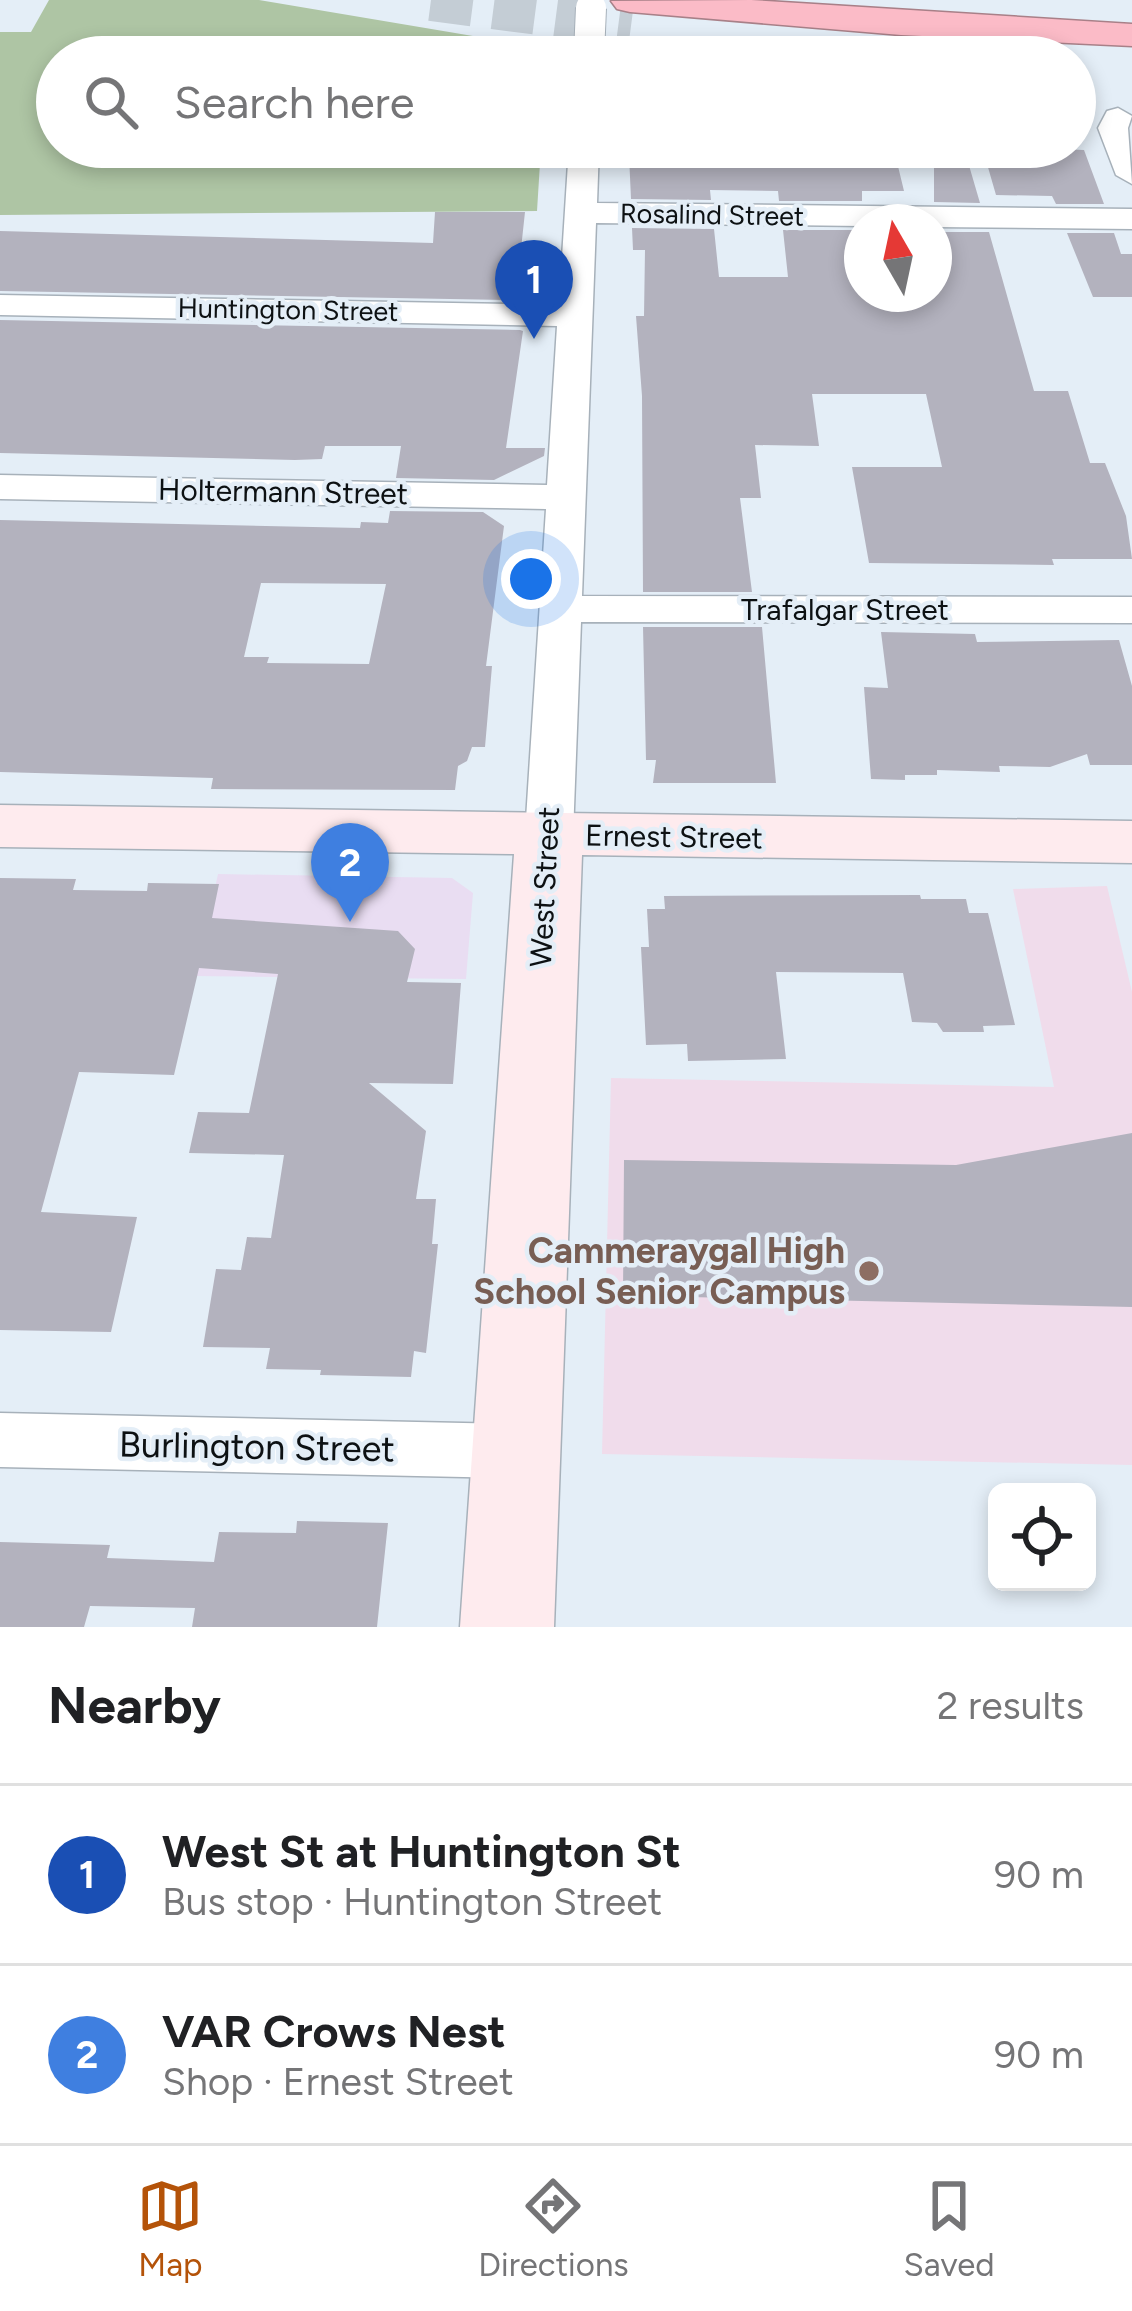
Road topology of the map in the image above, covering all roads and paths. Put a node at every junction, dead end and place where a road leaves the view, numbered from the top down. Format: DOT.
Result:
graph roads {
  1 [pos="592,0"];
  2 [pos="758,0"];
  3 [pos="631,14"];
  4 [pos="1132,21"];
  5 [pos="1132,34"];
  6 [pos="590,36"];
  7 [pos="843,36"];
  8 [pos="1096,59"];
  9 [pos="1132,61"];
  10 [pos="1118,117"];
  11 [pos="583,168"];
  12 [pos="1132,176"];
  13 [pos="580,212"];
  14 [pos="1132,219"];
  15 [pos="0,305"];
  16 [pos="575,316"];
  17 [pos="0,487"];
  18 [pos="566,497"];
  19 [pos="559,609"];
  20 [pos="1132,610"];
  21 [pos="0,826"];
  22 [pos="549,835"];
  23 [pos="1132,842"];
  24 [pos="0,1440"];
  25 [pos="514,1451"];
  26 [pos="507,1627"];
  1 -- 6 [label="street, bridge"];
  2 -- 4 [label="highway"];
  3 -- 5 [label="highway"];
  3 -- 7 [label="highway"];
  8 -- 9 [label="highway"];
  10 -- 12 [label="street"];
  11 -- 13 [label="street, West Street"];
  13 -- 14 [label="street, Rosalind Street"];
  13 -- 16 [label="street, West Street"];
  15 -- 16 [label="street, Huntington Street"];
  16 -- 18 [label="street, West Street"];
  17 -- 18 [label="street, Holtermann Street"];
  18 -- 19 [label="street, West Street"];
  19 -- 20 [label="street, Trafalgar Street"];
  19 -- 22 [label="street, West Street"];
  21 -- 22 [label="street, Ernest Street"];
  22 -- 23 [label="street, Ernest Street"];
  22 -- 25 [label="street, West Street"];
  24 -- 25 [label="street, Burlington Street"];
  25 -- 26 [label="street, West Street"];
}
